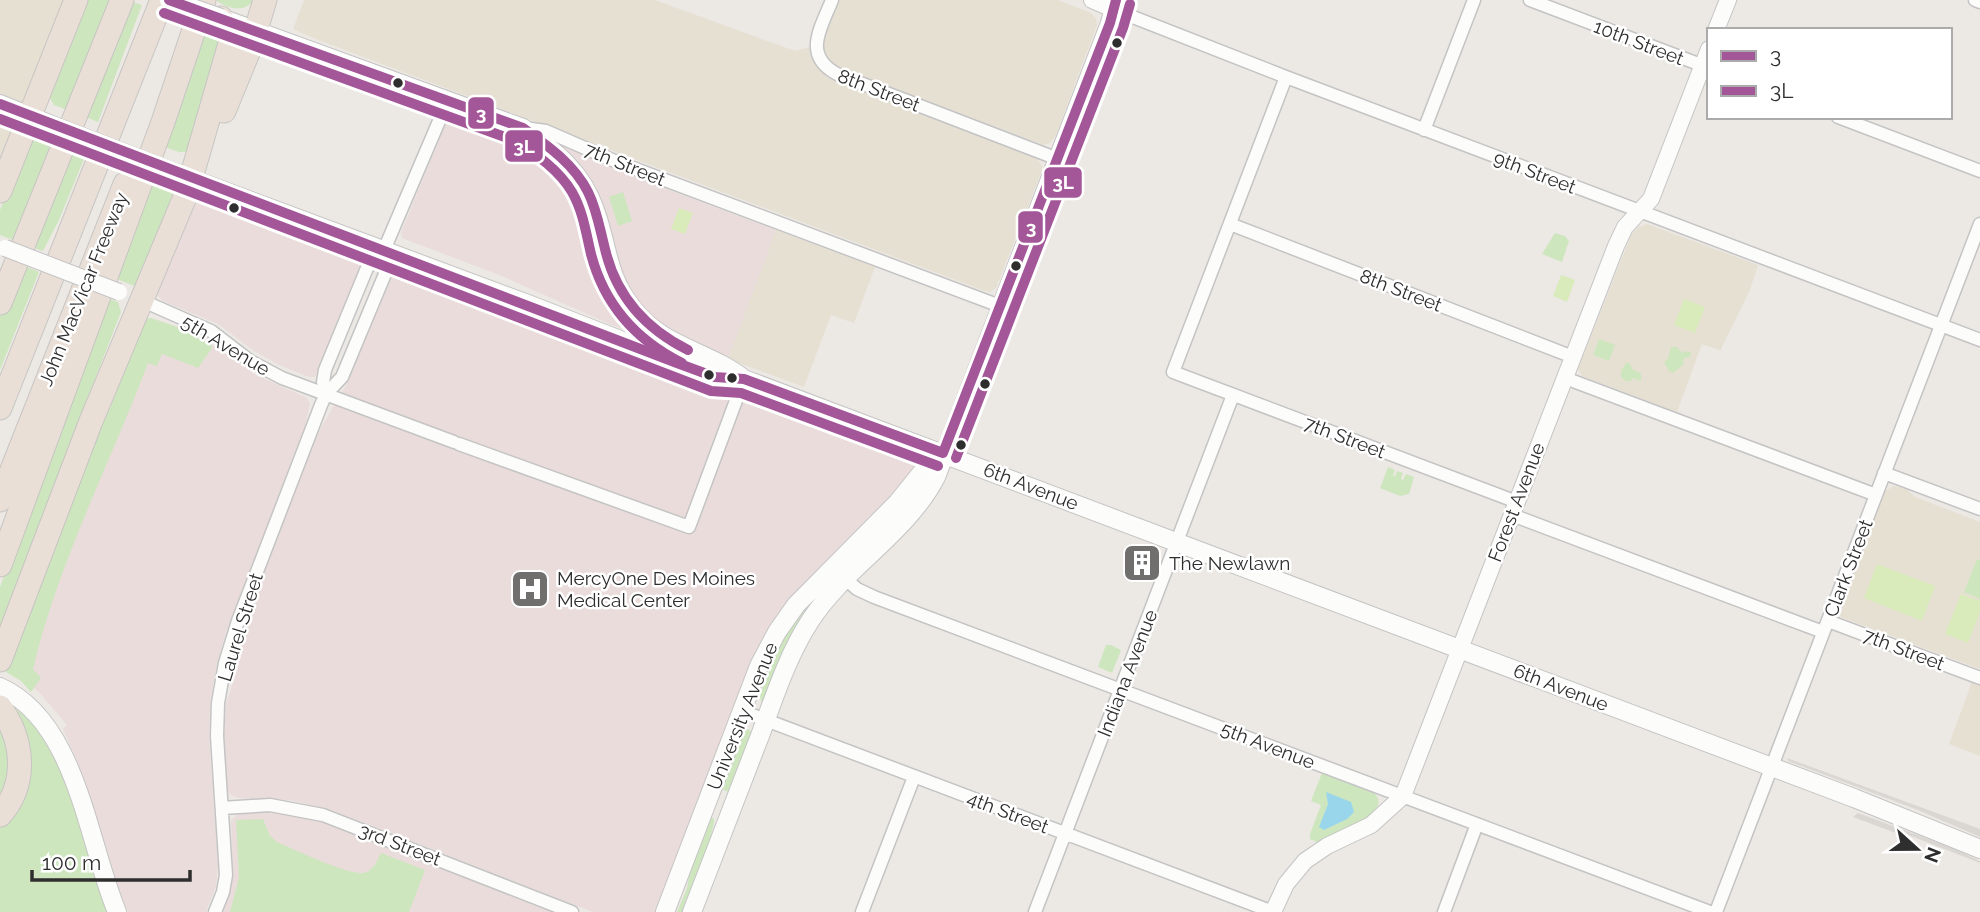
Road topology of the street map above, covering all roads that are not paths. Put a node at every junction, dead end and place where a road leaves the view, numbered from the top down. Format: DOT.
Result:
graph roads {
  1 [pos="76,0"];
  2 [pos="122,0"];
  3 [pos="162,0"];
  4 [pos="169,0"];
  5 [pos="197,0"];
  6 [pos="204,0"];
  7 [pos="265,0"];
  8 [pos="832,0"];
  9 [pos="1091,0"];
  10 [pos="1474,0"];
  11 [pos="1530,0"];
  12 [pos="1728,0"];
  13 [pos="1115,5"];
  14 [pos="221,18"];
  15 [pos="1717,28"];
  16 [pos="256,31"];
  17 [pos="1706,67"];
  18 [pos="1286,77"];
  19 [pos="447,100"];
  20 [pos="0,104"];
  21 [pos="29,116"];
  22 [pos="1843,119"];
  23 [pos="523,128"];
  24 [pos="1424,130"];
  25 [pos="1058,159"];
  26 [pos="194,169"];
  27 [pos="1980,171"];
  28 [pos="0,188"];
  29 [pos="1639,211"];
  30 [pos="1230,224"];
  31 [pos="1980,224"];
  32 [pos="3,247"];
  33 [pos="384,250"];
  34 [pos="142,301"];
  35 [pos="0,303"];
  36 [pos="1000,306"];
  37 [pos="1941,325"];
  38 [pos="1980,340"];
  39 [pos="1573,357"];
  40 [pos="744,379"];
  41 [pos="1565,379"];
  42 [pos="326,394"];
  43 [pos="1233,395"];
  44 [pos="0,408"];
  45 [pos="943,453"];
  46 [pos="1884,473"];
  47 [pos="1876,495"];
  48 [pos="0,500"];
  49 [pos="1514,508"];
  50 [pos="1980,509"];
  51 [pos="1177,542"];
  52 [pos="0,565"];
  53 [pos="839,573"];
  54 [pos="1825,626"];
  55 [pos="1460,649"];
  56 [pos="0,660"];
  57 [pos="1980,678"];
  58 [pos="0,687"];
  59 [pos="1120,690"];
  60 [pos="742,711"];
  61 [pos="4,713"];
  62 [pos="766,721"];
  63 [pos="1771,767"];
  64 [pos="914,776"];
  65 [pos="1403,796"];
  66 [pos="222,808"];
  67 [pos="0,815"];
  68 [pos="1477,824"];
  69 [pos="1065,833"];
  70 [pos="1980,849"];
  71 [pos="117,912"];
  72 [pos="215,912"];
  73 [pos="572,912"];
  74 [pos="664,912"];
  75 [pos="692,912"];
  76 [pos="862,912"];
  77 [pos="1035,912"];
  78 [pos="1273,912"];
  79 [pos="1444,912"];
  80 [pos="1710,912"];
  81 [pos="1716,912"];
  1 -- 21 [label="highway"];
  2 -- 35 [label="highway"];
  3 -- 44 [label="highway, John MacVicar Freeway"];
  4 -- 14 [label="main road, 7th Street, bridge"];
  5 -- 48 [label="highway, John MacVicar Freeway"];
  6 -- 52 [label="highway"];
  7 -- 16 [label="highway"];
  8 -- 25 [label="street, 8th Street"];
  9 -- 13 [label="street, 9th Street"];
  10 -- 24 [label="street"];
  11 -- 17 [label="street, 10th Street"];
  12 -- 15 [label="street"];
  13 -- 18 [label="street, 9th Street"];
  13 -- 25 [label="main road, University Avenue"];
  14 -- 16 [label="main road, 7th Street"];
  14 -- 26 [label="highway"];
  16 -- 19 [label="main road, 7th Street"];
  16 -- 26 [label="highway"];
  17 -- 29 [label="street, Forest Avenue"];
  18 -- 24 [label="street, 9th Street"];
  18 -- 30 [label="street"];
  19 -- 23 [label="main road, 7th Street"];
  19 -- 33 [label="street, Laurel Street"];
  20 -- 21 [label="main road, 6th Avenue"];
  21 -- 26 [label="main road, 6th Avenue, bridge"];
  21 -- 28 [label="highway"];
  22 -- 27 [label="street"];
  23 -- 36 [label="street, 7th Street"];
  23 -- 40 [label="main road"];
  24 -- 29 [label="street, 9th Street"];
  25 -- 36 [label="main road, University Avenue"];
  26 -- 33 [label="main road, 6th Avenue"];
  26 -- 34 [label="highway"];
  29 -- 37 [label="street, 9th Street"];
  29 -- 39 [label="street, Forest Avenue"];
  30 -- 39 [label="street, 8th Street"];
  30 -- 43 [label="street, 7th Street"];
  31 -- 37 [label="street, Clark Street"];
  32 -- 34 [label="street, 5th Avenue, bridge"];
  33 -- 40 [label="main road, 6th Avenue"];
  33 -- 42 [label="street, Laurel Street"];
  33 -- 42 [label="street, Laurel Street"];
  34 -- 42 [label="street, 5th Avenue"];
  34 -- 56 [label="highway"];
  36 -- 45 [label="main road, University Avenue"];
  37 -- 38 [label="street, 9th Street"];
  37 -- 46 [label="street, Clark Street"];
  39 -- 41 [label="street, Forest Avenue"];
  40 -- 42 [label="street, 5th Avenue"];
  40 -- 45 [label="main road, 6th Avenue"];
  41 -- 47 [label="street"];
  41 -- 49 [label="street, Forest Avenue"];
  42 -- 66 [label="street, Laurel Street"];
  43 -- 49 [label="street, 7th Street"];
  43 -- 51 [label="street, Indiana Avenue"];
  45 -- 51 [label="main road, 6th Avenue"];
  45 -- 53 [label="main road, University Avenue"];
  46 -- 47 [label="street, Clark Street"];
  46 -- 50 [label="street"];
  47 -- 54 [label="street, Clark Street"];
  49 -- 54 [label="street, 7th Street"];
  49 -- 55 [label="street, Forest Avenue"];
  51 -- 55 [label="main road, 6th Avenue"];
  51 -- 59 [label="street, Indiana Avenue"];
  53 -- 59 [label="street, 5th Avenue"];
  53 -- 60 [label="main road, University Avenue"];
  53 -- 62 [label="main road, University Avenue"];
  54 -- 57 [label="street, 7th Street"];
  54 -- 63 [label="street, Clark Street"];
  55 -- 63 [label="main road, 6th Avenue"];
  55 -- 65 [label="street, Forest Avenue"];
  58 -- 71 [label="main road"];
  59 -- 65 [label="street, 5th Avenue"];
  59 -- 69 [label="street, Indiana Avenue"];
  60 -- 62 [label="street, 4th Street"];
  60 -- 74 [label="main road, University Avenue"];
  61 -- 67 [label="highway"];
  62 -- 64 [label="street, 4th Street"];
  62 -- 75 [label="main road, University Avenue"];
  63 -- 70 [label="main road, 6th Avenue"];
  63 -- 81 [label="street, Clark Street"];
  64 -- 69 [label="street, 4th Street"];
  64 -- 76 [label="street"];
  65 -- 68 [label="street, 5th Avenue"];
  65 -- 78 [label="street, Forest Avenue"];
  66 -- 72 [label="street, Laurel Street"];
  66 -- 73 [label="street, 3rd Street"];
  68 -- 79 [label="street"];
  68 -- 80 [label="street, 5th Avenue"];
  69 -- 77 [label="street, Indiana Avenue"];
  69 -- 78 [label="street, 4th Street"];
}
